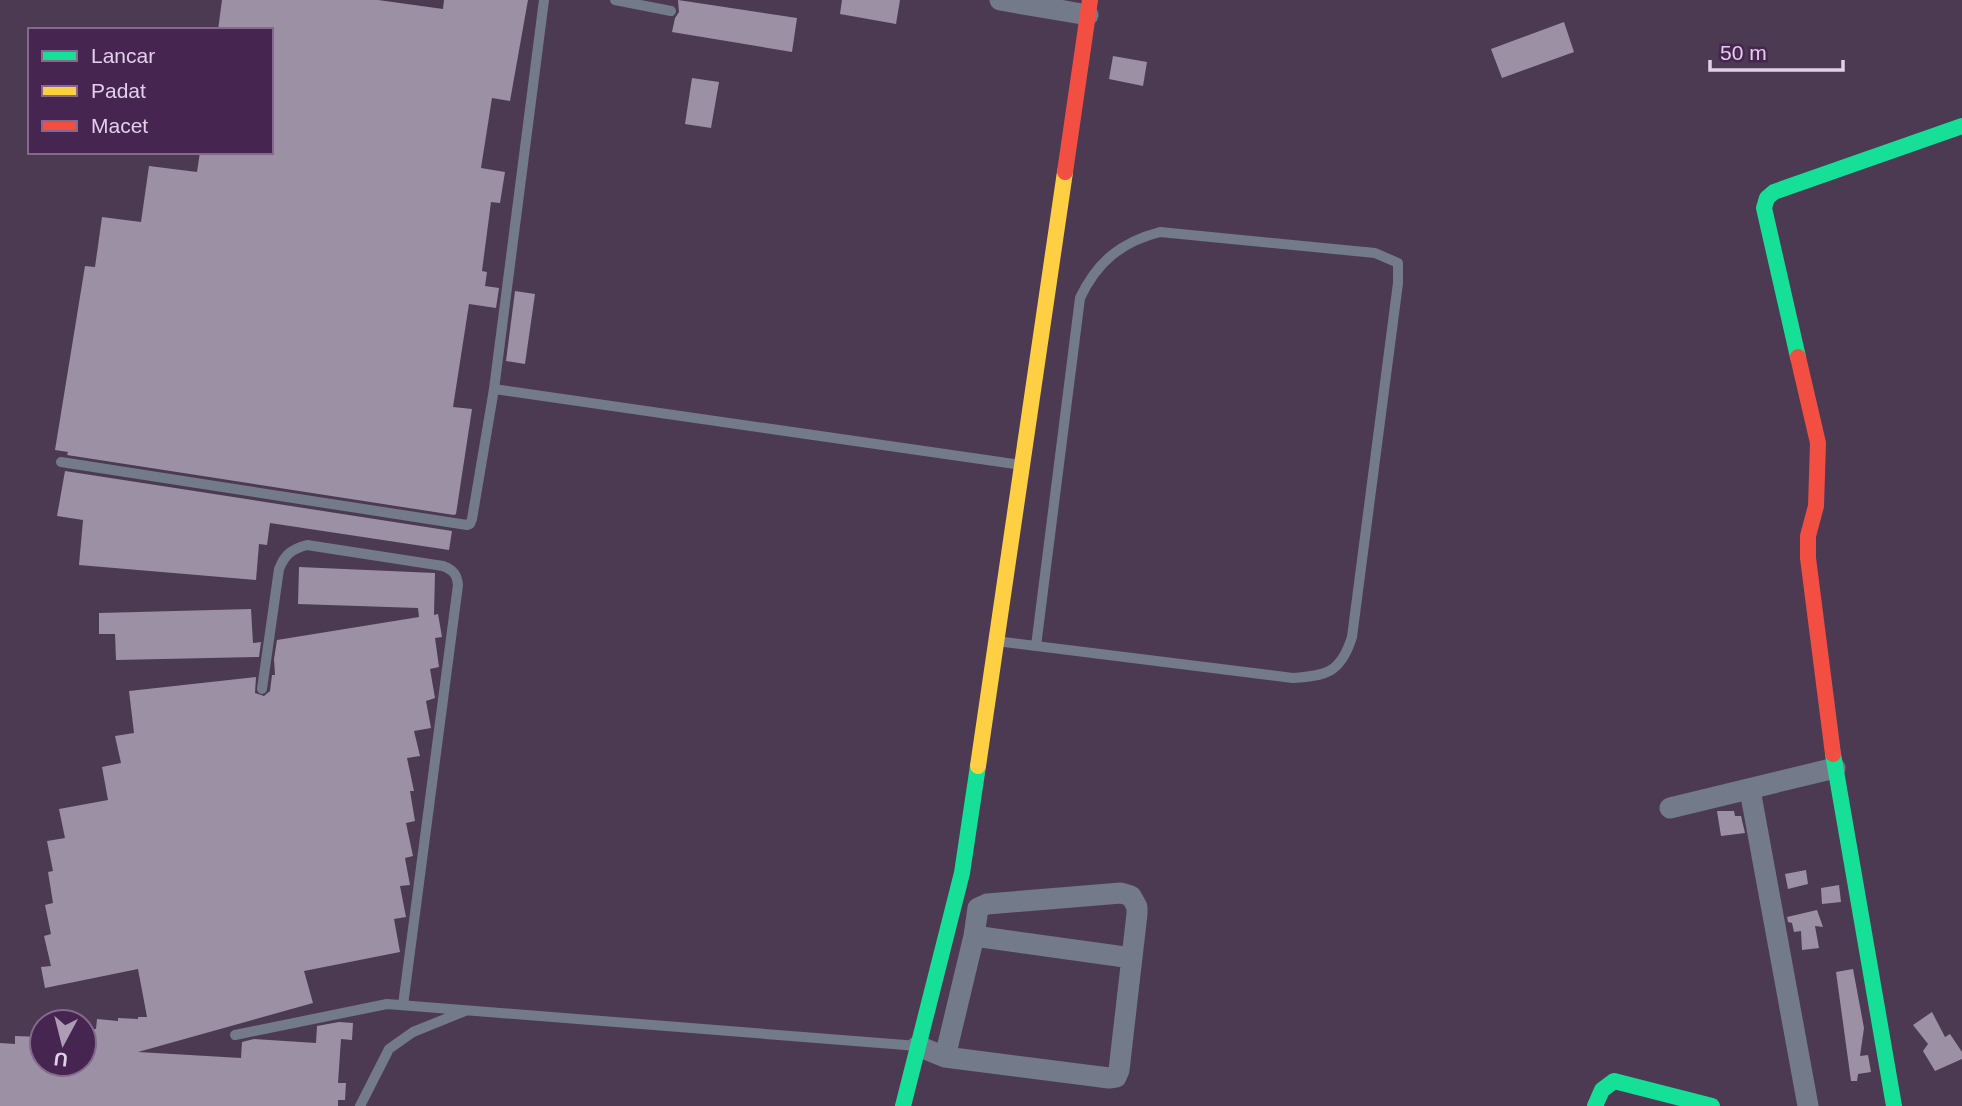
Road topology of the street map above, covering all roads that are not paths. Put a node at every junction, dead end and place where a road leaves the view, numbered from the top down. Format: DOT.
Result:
graph roads {
  1 [pos="544,0"];
  2 [pos="615,0"];
  3 [pos="1000,0"];
  4 [pos="1089,7"];
  5 [pos="671,12"];
  6 [pos="1962,126"];
  7 [pos="494,389"];
  8 [pos="61,462"];
  9 [pos="1021,465"];
  10 [pos="996,641"];
  11 [pos="1036,646"];
  12 [pos="262,689"];
  13 [pos="1835,768"];
  14 [pos="1750,790"];
  15 [pos="1670,808"];
  16 [pos="974,936"];
  17 [pos="1132,958"];
  18 [pos="403,1005"];
  19 [pos="468,1010"];
  20 [pos="235,1035"];
  21 [pos="918,1046"];
  22 [pos="945,1057"];
  23 [pos="360,1106"];
  24 [pos="904,1106"];
  25 [pos="1595,1106"];
  26 [pos="1712,1106"];
  27 [pos="1808,1106"];
  28 [pos="1894,1106"];
  1 -- 7 [label="lane"];
  2 -- 5 [label="lane"];
  3 -- 4 [label="street"];
  4 -- 9 [label="street"];
  6 -- 13 [label="street"];
  7 -- 8 [label="lane"];
  7 -- 9 [label="lane"];
  9 -- 10 [label="street"];
  10 -- 11 [label="lane"];
  10 -- 21 [label="street"];
  11 -- 11 [label="lane"];
  12 -- 18 [label="lane"];
  13 -- 14 [label="street"];
  13 -- 28 [label="street"];
  14 -- 15 [label="street"];
  14 -- 27 [label="street"];
  16 -- 17 [label="street"];
  16 -- 17 [label="street"];
  16 -- 22 [label="street"];
  17 -- 22 [label="street"];
  18 -- 19 [label="lane"];
  18 -- 20 [label="lane"];
  19 -- 21 [label="lane"];
  19 -- 23 [label="lane"];
  21 -- 22 [label="street"];
  21 -- 24 [label="street"];
  25 -- 26 [label="street"];
}
